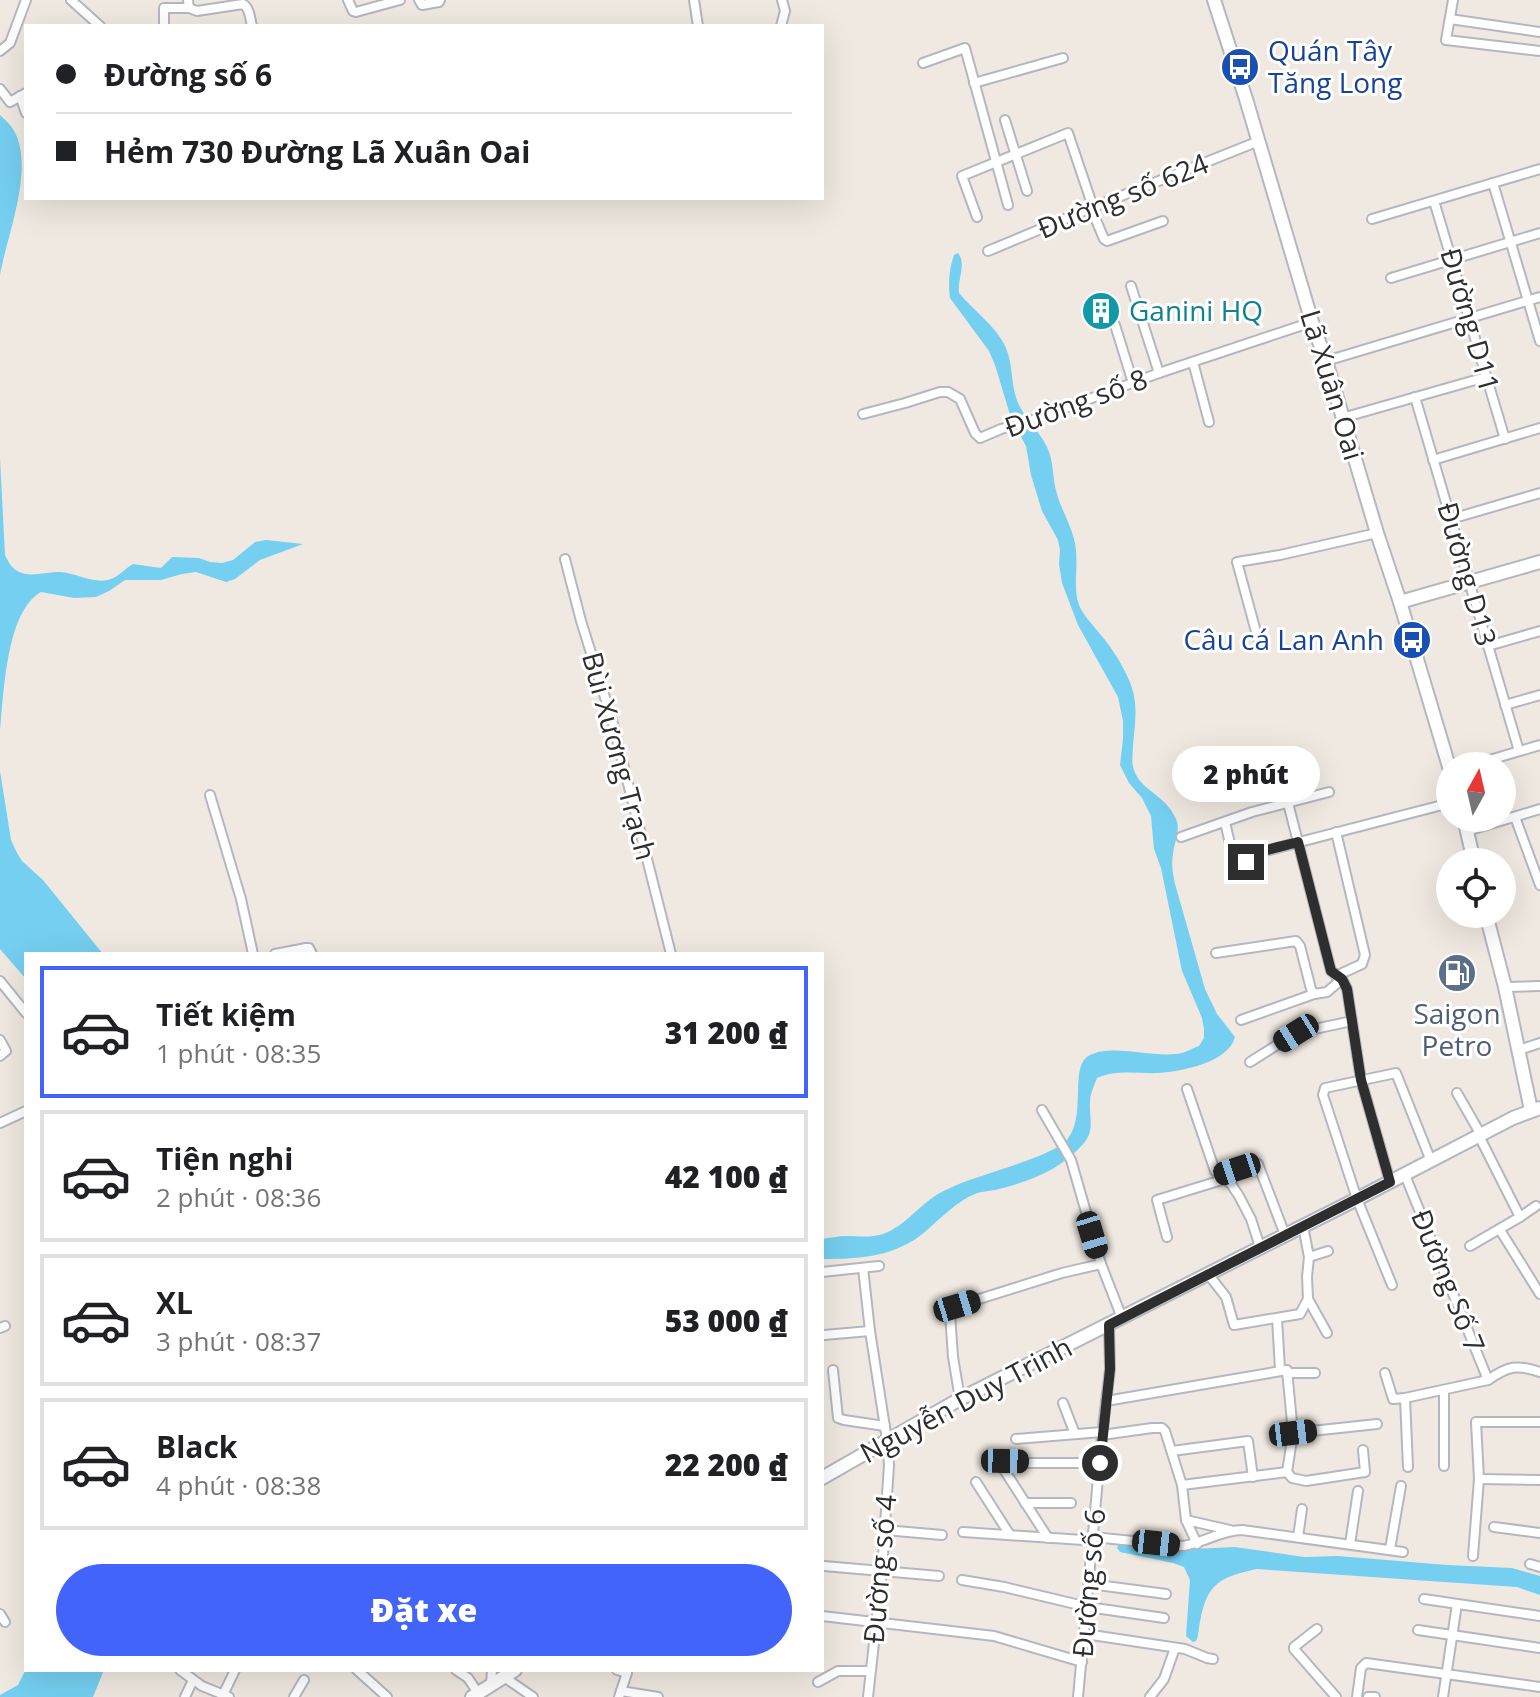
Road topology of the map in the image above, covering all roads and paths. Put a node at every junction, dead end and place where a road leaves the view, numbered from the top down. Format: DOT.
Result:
graph roads {
  1 [pos="26,0"];
  2 [pos="71,0"];
  3 [pos="348,0"];
  4 [pos="400,0"];
  5 [pos="419,0"];
  6 [pos="440,0"];
  7 [pos="694,0"];
  8 [pos="782,0"];
  9 [pos="1214,0"];
  10 [pos="1453,0"];
  11 [pos="189,4"];
  12 [pos="1450,19"];
  13 [pos="98,24"];
  14 [pos="164,24"];
  15 [pos="252,24"];
  16 [pos="698,24"];
  17 [pos="782,24"];
  18 [pos="1540,32"];
  19 [pos="0,51"];
  20 [pos="1540,51"];
  21 [pos="1063,58"];
  22 [pos="923,63"];
  23 [pos="974,83"];
  24 [pos="0,89"];
  25 [pos="23,94"];
  26 [pos="1005,120"];
  27 [pos="1259,141"];
  28 [pos="1014,154"];
  29 [pos="995,162"];
  30 [pos="1540,169"];
  31 [pos="1493,183"];
  32 [pos="1027,191"];
  33 [pos="1434,201"];
  34 [pos="1008,205"];
  35 [pos="1092,207"];
  36 [pos="977,217"];
  37 [pos="1372,219"];
  38 [pos="1163,221"];
  39 [pos="1540,233"];
  40 [pos="1511,242"];
  41 [pos="988,251"];
  42 [pos="1452,260"];
  43 [pos="1391,278"];
  44 [pos="1131,286"];
  45 [pos="1540,297"];
  46 [pos="1528,301"];
  47 [pos="1469,318"];
  48 [pos="1312,322"];
  49 [pos="1115,325"];
  50 [pos="1540,341"];
  51 [pos="1326,361"];
  52 [pos="1193,362"];
  53 [pos="1159,373"];
  54 [pos="1486,377"];
  55 [pos="1133,383"];
  56 [pos="1415,397"];
  57 [pos="863,414"];
  58 [pos="1342,418"];
  59 [pos="1209,422"];
  60 [pos="1540,428"];
  61 [pos="1505,439"];
  62 [pos="1433,460"];
  63 [pos="1540,493"];
  64 [pos="1451,519"];
  65 [pos="1377,533"];
  66 [pos="565,559"];
  67 [pos="1540,562"];
  68 [pos="1469,583"];
  69 [pos="1400,602"];
  70 [pos="1540,631"];
  71 [pos="1258,639"];
  72 [pos="1488,646"];
  73 [pos="1540,695"];
  74 [pos="1505,705"];
  75 [pos="1540,745"];
  76 [pos="1519,751"];
  77 [pos="1445,752"];
  78 [pos="1516,752"];
  79 [pos="1329,792"];
  80 [pos="210,795"];
  81 [pos="1288,803"];
  82 [pos="1436,807"];
  83 [pos="1540,809"];
  84 [pos="1516,817"];
  85 [pos="1516,820"];
  86 [pos="1225,822"];
  87 [pos="1336,832"];
  88 [pos="1181,837"];
  89 [pos="1298,842"];
  90 [pos="1540,885"];
  91 [pos="1490,928"];
  92 [pos="253,952"];
  93 [pos="285,952"];
  94 [pos="311,952"];
  95 [pos="670,952"];
  96 [pos="1216,953"];
  97 [pos="1339,978"];
  98 [pos="0,981"];
  99 [pos="1540,986"];
  100 [pos="1505,987"];
  101 [pos="1314,994"];
  102 [pos="24,1011"];
  103 [pos="1241,1020"];
  104 [pos="1352,1021"];
  105 [pos="0,1040"];
  106 [pos="1540,1043"];
  107 [pos="1519,1050"];
  108 [pos="0,1056"];
  109 [pos="1250,1062"];
  110 [pos="1361,1080"];
  111 [pos="1187,1089"];
  112 [pos="1457,1093"];
  113 [pos="1536,1109"];
  114 [pos="1042,1110"];
  115 [pos="24,1112"];
  116 [pos="0,1123"];
  117 [pos="1480,1136"];
  118 [pos="1431,1161"];
  119 [pos="1405,1175"];
  120 [pos="1222,1177"];
  121 [pos="1390,1182"];
  122 [pos="1357,1199"];
  123 [pos="1536,1206"];
  124 [pos="1520,1217"];
  125 [pos="1303,1226"];
  126 [pos="1500,1230"];
  127 [pos="1285,1235"];
  128 [pos="1167,1237"];
  129 [pos="1470,1246"];
  130 [pos="1260,1247"];
  131 [pos="1328,1251"];
  132 [pos="1309,1257"];
  133 [pos="1101,1264"];
  134 [pos="879,1266"];
  135 [pos="863,1268"];
  136 [pos="824,1272"];
  137 [pos="1208,1274"];
  138 [pos="1392,1285"];
  139 [pos="1540,1294"];
  140 [pos="1308,1299"];
  141 [pos="1122,1318"];
  142 [pos="1277,1318"];
  143 [pos="1109,1325"];
  144 [pos="870,1331"];
  145 [pos="1327,1333"];
  146 [pos="824,1335"];
  147 [pos="833,1370"];
  148 [pos="1285,1371"];
  149 [pos="1540,1372"];
  150 [pos="1315,1373"];
  151 [pos="1385,1373"];
  152 [pos="1488,1380"];
  153 [pos="1444,1391"];
  154 [pos="1405,1398"];
  155 [pos="960,1399"];
  156 [pos="1106,1401"];
  157 [pos="1063,1403"];
  158 [pos="1540,1422"];
  159 [pos="1377,1424"];
  160 [pos="885,1426"];
  161 [pos="1293,1433"];
  162 [pos="1075,1434"];
  163 [pos="1102,1434"];
  164 [pos="1016,1439"];
  165 [pos="887,1440"];
  166 [pos="1363,1450"];
  167 [pos="1172,1451"];
  168 [pos="1100,1463"];
  169 [pos="1444,1466"];
  170 [pos="1408,1467"];
  171 [pos="1287,1472"];
  172 [pos="824,1477"];
  173 [pos="1253,1477"];
  174 [pos="1479,1479"];
  175 [pos="1540,1480"];
  176 [pos="976,1482"];
  177 [pos="1182,1485"];
  178 [pos="1401,1486"];
  179 [pos="1358,1491"];
  180 [pos="1025,1503"];
  181 [pos="1071,1503"];
  182 [pos="1302,1509"];
  183 [pos="1186,1520"];
  184 [pos="1494,1527"];
  185 [pos="885,1530"];
  186 [pos="1232,1530"];
  187 [pos="963,1532"];
  188 [pos="1540,1533"];
  189 [pos="942,1535"];
  190 [pos="1010,1535"];
  191 [pos="1093,1537"];
  192 [pos="1298,1537"];
  193 [pos="1048,1538"];
  194 [pos="1197,1544"];
  195 [pos="1350,1544"];
  196 [pos="1390,1549"];
  197 [pos="1403,1552"];
  198 [pos="1473,1556"];
  199 [pos="1530,1564"];
  200 [pos="824,1566"];
  201 [pos="1540,1567"];
  202 [pos="882,1571"];
  203 [pos="939,1576"];
  204 [pos="962,1580"];
  205 [pos="1090,1584"];
  206 [pos="1166,1594"];
  207 [pos="1424,1599"];
  208 [pos="1457,1604"];
  209 [pos="1088,1607"];
  210 [pos="0,1614"];
  211 [pos="824,1616"];
  212 [pos="1540,1616"];
  213 [pos="1164,1618"];
  214 [pos="5,1622"];
  215 [pos="877,1623"];
  216 [pos="1317,1629"];
  217 [pos="1418,1630"];
  218 [pos="1085,1634"];
  219 [pos="1452,1635"];
  220 [pos="1175,1648"];
  221 [pos="1540,1648"];
  222 [pos="1213,1659"];
  223 [pos="1082,1662"];
  224 [pos="870,1671"];
  225 [pos="183,1672"];
  226 [pos="234,1672"];
  227 [pos="359,1672"];
  228 [pos="459,1672"];
  229 [pos="492,1672"];
  230 [pos="624,1672"];
  231 [pos="509,1673"];
  232 [pos="1447,1674"];
  233 [pos="193,1680"];
  234 [pos="304,1680"];
  235 [pos="818,1682"];
  236 [pos="491,1684"];
  237 [pos="1540,1687"];
  238 [pos="620,1694"];
  239 [pos="475,1695"];
  240 [pos="221,1696"];
  241 [pos="185,1697"];
  242 [pos="294,1697"];
  243 [pos="387,1697"];
  244 [pos="533,1697"];
  245 [pos="658,1697"];
  246 [pos="868,1697"];
  247 [pos="1078,1697"];
  248 [pos="1150,1697"];
  249 [pos="1336,1697"];
  250 [pos="1357,1697"];
  251 [pos="1368,1697"];
  252 [pos="1375,1697"];
  253 [pos="1443,1697"];
  1 -- 19 [label="street"];
  2 -- 13 [label="street"];
  3 -- 4 [label="street"];
  5 -- 6 [label="street"];
  7 -- 16 [label="street"];
  8 -- 17 [label="street"];
  9 -- 27 [label="main road, Lã Xuân Oai"];
  10 -- 12 [label="street"];
  11 -- 14 [label="street"];
  11 -- 15 [label="street"];
  12 -- 18 [label="street"];
  12 -- 20 [label="street"];
  21 -- 23 [label="street"];
  22 -- 23 [label="street"];
  23 -- 29 [label="street"];
  24 -- 25 [label="street"];
  26 -- 28 [label="street"];
  27 -- 35 [label="street, Đường số 624"];
  27 -- 48 [label="main road, Lã Xuân Oai"];
  28 -- 29 [label="street"];
  28 -- 32 [label="street"];
  28 -- 35 [label="street"];
  29 -- 34 [label="street"];
  29 -- 36 [label="street"];
  30 -- 31 [label="street"];
  31 -- 33 [label="street"];
  31 -- 40 [label="street"];
  33 -- 37 [label="street"];
  33 -- 42 [label="street, Đường D11"];
  35 -- 38 [label="street"];
  35 -- 41 [label="street, Đường số 624"];
  39 -- 40 [label="street"];
  40 -- 42 [label="street"];
  40 -- 46 [label="street"];
  42 -- 43 [label="street"];
  42 -- 47 [label="street, Đường D11"];
  44 -- 53 [label="street"];
  45 -- 46 [label="street"];
  46 -- 47 [label="street"];
  46 -- 50 [label="street"];
  47 -- 51 [label="street"];
  47 -- 54 [label="street, Đường D11"];
  48 -- 51 [label="main road, Lã Xuân Oai"];
  48 -- 52 [label="street, Đường số 8"];
  49 -- 55 [label="street"];
  51 -- 58 [label="main road, Lã Xuân Oai"];
  52 -- 53 [label="street, Đường số 8"];
  52 -- 59 [label="street"];
  53 -- 55 [label="street, Đường số 8"];
  54 -- 56 [label="street"];
  54 -- 61 [label="street, Đường D11"];
  55 -- 57 [label="street, Đường số 8"];
  56 -- 58 [label="street"];
  56 -- 62 [label="street, Đường D13"];
  58 -- 65 [label="main road, Lã Xuân Oai"];
  60 -- 61 [label="street"];
  61 -- 62 [label="street"];
  62 -- 64 [label="street, Đường D13"];
  63 -- 64 [label="street"];
  64 -- 68 [label="street, Đường D13"];
  65 -- 69 [label="main road, Lã Xuân Oai"];
  65 -- 71 [label="street"];
  66 -- 95 [label="street, Bùi Xương Trạch"];
  67 -- 68 [label="main road"];
  68 -- 69 [label="main road"];
  68 -- 72 [label="street, Đường D13"];
  69 -- 77 [label="main road, Lã Xuân Oai"];
  70 -- 72 [label="street"];
  72 -- 74 [label="street, Đường D13"];
  73 -- 74 [label="street"];
  74 -- 76 [label="street, Đường D13"];
  75 -- 76 [label="street"];
  76 -- 78 [label="street"];
  79 -- 81 [label="street"];
  80 -- 92 [label="street"];
  81 -- 86 [label="street"];
  81 -- 89 [label="street"];
  82 -- 87 [label="street"];
  83 -- 84 [label="street"];
  85 -- 90 [label="street"];
  86 -- 88 [label="street"];
  86 -- 89 [label="street"];
  87 -- 89 [label="street"];
  87 -- 97 [label="street"];
  89 -- 97 [label="street"];
  91 -- 100 [label="main road"];
  93 -- 94 [label="street"];
  96 -- 101 [label="street"];
  97 -- 101 [label="street"];
  97 -- 104 [label="street"];
  98 -- 102 [label="street"];
  99 -- 100 [label="street"];
  100 -- 107 [label="main road"];
  101 -- 103 [label="street"];
  104 -- 109 [label="street"];
  104 -- 110 [label="street"];
  105 -- 108 [label="street"];
  106 -- 107 [label="street"];
  107 -- 113 [label="main road"];
  110 -- 118 [label="street"];
  110 -- 121 [label="street"];
  110 -- 122 [label="street"];
  111 -- 120 [label="street"];
  112 -- 117 [label="street"];
  113 -- 117 [label="main road, Nguyễn Duy Trinh"];
  114 -- 133 [label="street"];
  115 -- 116 [label="street"];
  117 -- 118 [label="main road, Nguyễn Duy Trinh"];
  117 -- 124 [label="street"];
  118 -- 119 [label="main road, Nguyễn Duy Trinh"];
  119 -- 121 [label="main road, Nguyễn Duy Trinh"];
  119 -- 152 [label="street, Đường Số 7"];
  120 -- 127 [label="street"];
  120 -- 128 [label="street"];
  120 -- 130 [label="street"];
  121 -- 122 [label="main road, Nguyễn Duy Trinh"];
  122 -- 125 [label="main road, Nguyễn Duy Trinh"];
  122 -- 138 [label="street"];
  123 -- 124 [label="street"];
  124 -- 126 [label="street"];
  125 -- 127 [label="main road, Nguyễn Duy Trinh"];
  125 -- 132 [label="street"];
  126 -- 129 [label="street"];
  126 -- 139 [label="street"];
  127 -- 130 [label="main road, Nguyễn Duy Trinh"];
  130 -- 137 [label="main road, Nguyễn Duy Trinh"];
  131 -- 132 [label="street"];
  132 -- 140 [label="street"];
  133 -- 141 [label="street"];
  133 -- 155 [label="street"];
  134 -- 135 [label="street"];
  135 -- 136 [label="street"];
  135 -- 144 [label="street, Đường số 4"];
  137 -- 141 [label="main road, Nguyễn Duy Trinh"];
  137 -- 142 [label="street"];
  140 -- 142 [label="street"];
  140 -- 145 [label="street"];
  141 -- 143 [label="main road, Nguyễn Duy Trinh"];
  142 -- 148 [label="street"];
  143 -- 155 [label="main road, Nguyễn Duy Trinh"];
  143 -- 156 [label="street, Đường số 6"];
  144 -- 146 [label="street"];
  144 -- 160 [label="street, Đường số 4"];
  147 -- 160 [label="street"];
  148 -- 150 [label="street"];
  148 -- 156 [label="street"];
  148 -- 161 [label="street"];
  149 -- 152 [label="street, Đường Số 7"];
  151 -- 154 [label="street"];
  152 -- 153 [label="street"];
  153 -- 154 [label="street"];
  153 -- 169 [label="street"];
  154 -- 170 [label="street"];
  155 -- 165 [label="main road, Nguyễn Duy Trinh"];
  156 -- 163 [label="street, Đường số 6"];
  157 -- 162 [label="street"];
  158 -- 174 [label="street"];
  159 -- 161 [label="street"];
  160 -- 165 [label="street, Đường số 4"];
  161 -- 171 [label="street"];
  162 -- 163 [label="street"];
  162 -- 164 [label="street"];
  163 -- 167 [label="street"];
  163 -- 168 [label="street, Đường số 6"];
  165 -- 172 [label="main road, Nguyễn Duy Trinh"];
  165 -- 185 [label="street, Đường số 4"];
  166 -- 171 [label="street"];
  167 -- 173 [label="street"];
  167 -- 177 [label="street"];
  168 -- 180 [label="street"];
  168 -- 191 [label="street, Đường số 6"];
  171 -- 173 [label="street"];
  173 -- 177 [label="street"];
  174 -- 175 [label="street"];
  174 -- 198 [label="street"];
  176 -- 190 [label="street"];
  177 -- 183 [label="street"];
  178 -- 196 [label="street"];
  179 -- 195 [label="street"];
  180 -- 181 [label="street"];
  180 -- 193 [label="street"];
  182 -- 192 [label="street"];
  183 -- 186 [label="street"];
  183 -- 194 [label="street"];
  184 -- 188 [label="street"];
  185 -- 189 [label="street"];
  185 -- 202 [label="street, Đường số 4"];
  186 -- 192 [label="street"];
  186 -- 194 [label="street"];
  187 -- 190 [label="street"];
  190 -- 193 [label="street"];
  191 -- 193 [label="street"];
  191 -- 194 [label="street"];
  191 -- 205 [label="street, Đường số 6"];
  192 -- 195 [label="street"];
  195 -- 196 [label="street"];
  196 -- 197 [label="street"];
  199 -- 201 [label="street"];
  200 -- 202 [label="street"];
  202 -- 203 [label="street"];
  202 -- 215 [label="street, Đường số 4"];
  204 -- 209 [label="street"];
  205 -- 206 [label="street"];
  205 -- 209 [label="street, Đường số 6"];
  207 -- 208 [label="street"];
  208 -- 212 [label="street"];
  208 -- 219 [label="street"];
  209 -- 213 [label="street"];
  209 -- 218 [label="street, Đường số 6"];
  210 -- 214 [label="street"];
  211 -- 215 [label="street"];
  215 -- 223 [label="street"];
  215 -- 224 [label="street, Đường số 4"];
  216 -- 249 [label="street"];
  217 -- 219 [label="street"];
  218 -- 220 [label="street"];
  218 -- 223 [label="street, Đường số 6"];
  219 -- 221 [label="street"];
  219 -- 232 [label="street"];
  220 -- 222 [label="street"];
  220 -- 248 [label="street"];
  223 -- 247 [label="street, Đường số 6"];
  224 -- 235 [label="street"];
  224 -- 246 [label="street, Đường số 4"];
  225 -- 233 [label="street"];
  226 -- 240 [label="street"];
  227 -- 243 [label="street"];
  228 -- 239 [label="street"];
  229 -- 236 [label="street"];
  230 -- 238 [label="street"];
  231 -- 236 [label="main road"];
  231 -- 244 [label="street"];
  232 -- 237 [label="street"];
  232 -- 250 [label="street"];
  232 -- 253 [label="street"];
  233 -- 240 [label="street"];
  233 -- 241 [label="street"];
  234 -- 242 [label="street"];
  236 -- 239 [label="main road"];
  238 -- 245 [label="street"];
  251 -- 252 [label="street"];
}
